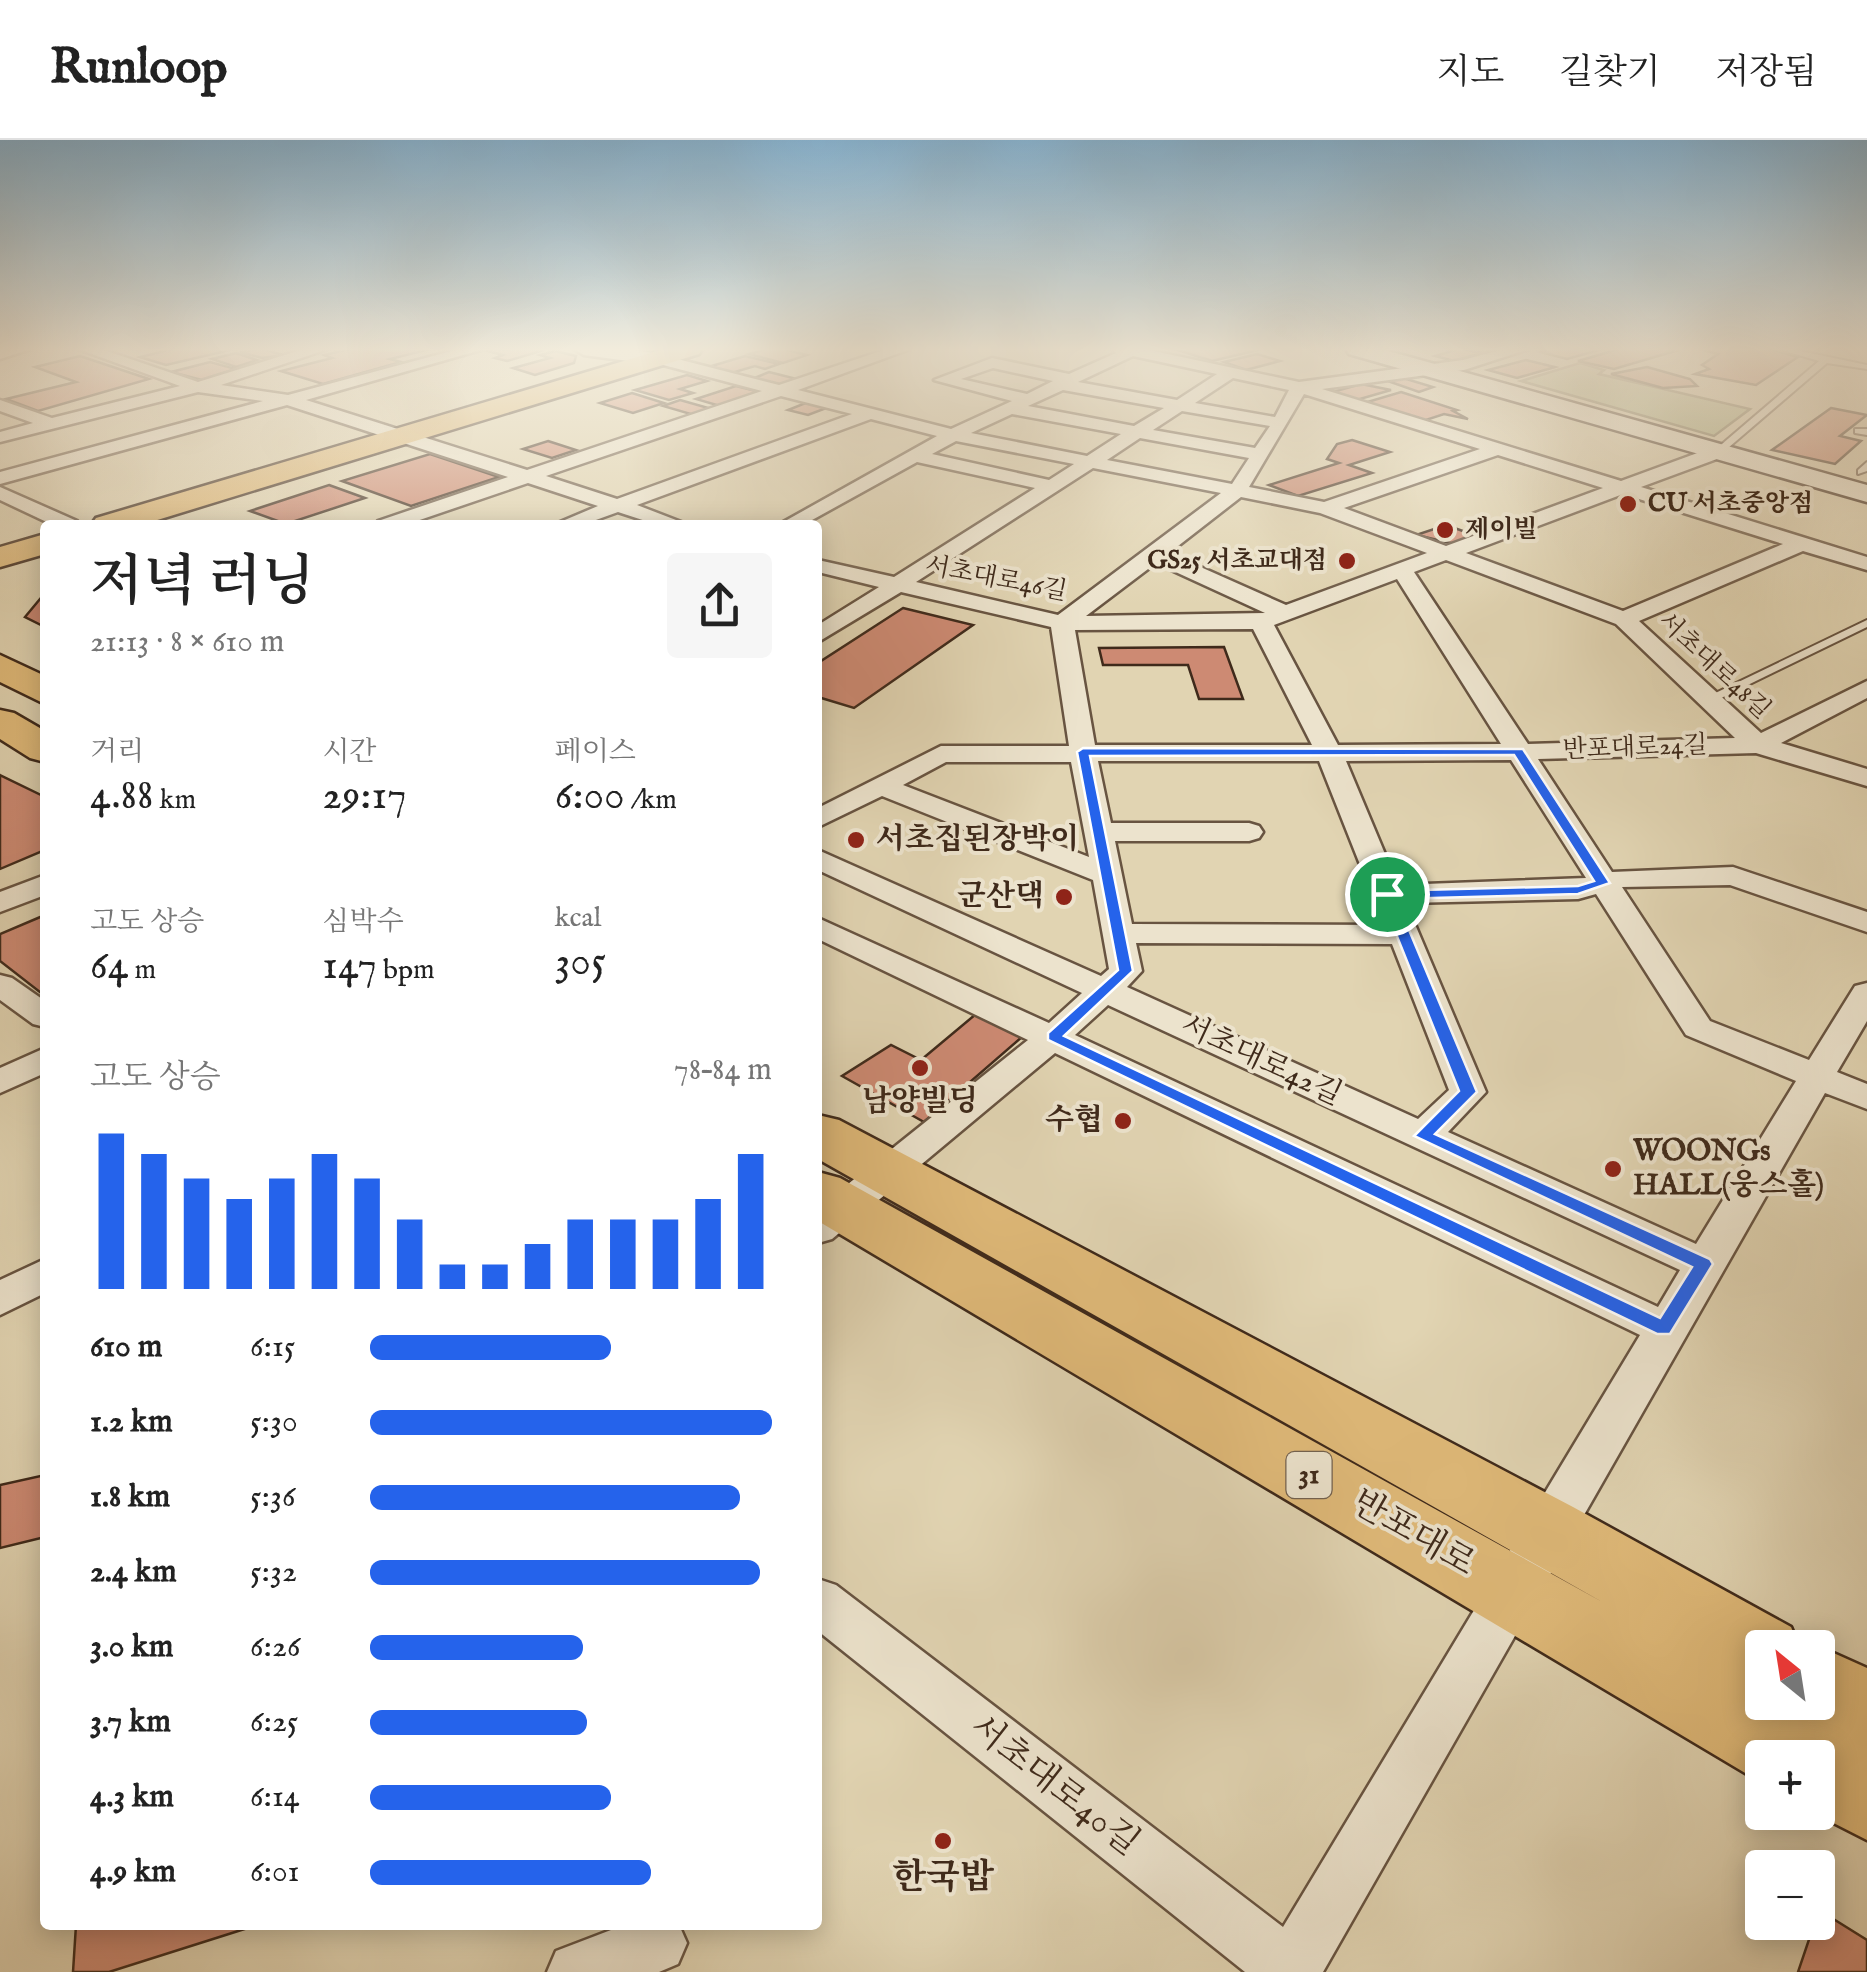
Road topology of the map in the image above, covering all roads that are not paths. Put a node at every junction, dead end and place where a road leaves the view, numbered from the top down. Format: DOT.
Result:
graph roads {
  1 [pos="161,434"];
  2 [pos="399,434"];
  3 [pos="409,434"];
  4 [pos="650,434"];
  5 [pos="799,434"];
  6 [pos="808,434"];
  7 [pos="1137,434"];
  8 [pos="1150,434"];
  9 [pos="1246,434"];
  10 [pos="1258,434"];
  11 [pos="1273,434"];
  12 [pos="1451,434"];
  13 [pos="1657,434"];
  14 [pos="1738,434"];
  15 [pos="953,435"];
  16 [pos="404,436"];
  17 [pos="804,436"];
  18 [pos="1271,439"];
  19 [pos="1498,449"];
  20 [pos="1718,452"];
  21 [pos="914,456"];
  22 [pos="1093,462"];
  23 [pos="527,476"];
  24 [pos="1865,477"];
  25 [pos="0,478"];
  26 [pos="1056,487"];
  27 [pos="1620,487"];
  28 [pos="1238,490"];
  29 [pos="0,494"];
  30 [pos="617,505"];
  31 [pos="1325,508"];
  32 [pos="59,520"];
  33 [pos="124,520"];
  34 [pos="400,520"];
  35 [pos="576,520"];
  36 [pos="664,520"];
  37 [pos="797,520"];
  38 [pos="1802,544"];
  39 [pos="1152,553"];
  40 [pos="1449,554"];
  41 [pos="1867,564"];
  42 [pos="822,567"];
  43 [pos="1402,570"];
  44 [pos="894,586"];
  45 [pos="1273,618"];
  46 [pos="1624,619"];
  47 [pos="1062,623"];
  48 [pos="1864,627"];
  49 [pos="822,632"];
  50 [pos="0,666"];
  51 [pos="1867,688"];
  52 [pos="40,689"];
  53 [pos="1709,698"];
  54 [pos="0,722"];
  55 [pos="1758,745"];
  56 [pos="40,746"];
  57 [pos="1083,752"];
  58 [pos="1328,752"];
  59 [pos="1518,752"];
  60 [pos="1867,778"];
  61 [pos="881,786"];
  62 [pos="822,817"];
  63 [pos="1098,832"];
  64 [pos="1249,832"];
  65 [pos="822,862"];
  66 [pos="1107,876"];
  67 [pos="1603,883"];
  68 [pos="40,886"];
  69 [pos="1387,894"];
  70 [pos="0,903"];
  71 [pos="1867,922"];
  72 [pos="822,929"];
  73 [pos="1118,933"];
  74 [pos="1404,935"];
  75 [pos="0,984"];
  76 [pos="1104,988"];
  77 [pos="1867,993"];
  78 [pos="40,1013"];
  79 [pos="1053,1037"];
  80 [pos="40,1062"];
  81 [pos="1816,1077"];
  82 [pos="0,1082"];
  83 [pos="1867,1097"];
  84 [pos="1423,1136"];
  85 [pos="822,1145"];
  86 [pos="842,1201"];
  87 [pos="1703,1264"];
  88 [pos="40,1277"];
  89 [pos="0,1300"];
  90 [pos="1664,1328"];
  91 [pos="1546,1530"];
  92 [pos="1514,1592"];
  93 [pos="822,1604"];
  94 [pos="1745,1643"];
  95 [pos="1835,1694"];
  96 [pos="1867,1712"];
  97 [pos="1769,1740"];
  98 [pos="1835,1778"];
  99 [pos="1867,1797"];
  100 [pos="658,1946"];
  101 [pos="577,1972"];
  102 [pos="1291,1972"];
  1 -- 25 [label="street"];
  2 -- 16 [label="street"];
  3 -- 16 [label="main road"];
  4 -- 23 [label="street"];
  5 -- 17 [label="street"];
  6 -- 17 [label="street"];
  7 -- 22 [label="street"];
  8 -- 18 [label="street"];
  9 -- 18 [label="street"];
  10 -- 18 [label="street"];
  11 -- 18 [label="street"];
  12 -- 19 [label="street"];
  13 -- 20 [label="main road"];
  14 -- 20 [label="lane"];
  15 -- 21 [label="street"];
  15 -- 22 [label="street, 서초대로48길"];
  16 -- 23 [label="street"];
  16 -- 33 [label="main road"];
  17 -- 30 [label="street"];
  18 -- 28 [label="street"];
  19 -- 27 [label="street"];
  19 -- 31 [label="street"];
  20 -- 24 [label="main road"];
  20 -- 27 [label="street, 서초대로46길"];
  21 -- 26 [label="street"];
  21 -- 37 [label="street"];
  22 -- 26 [label="street"];
  22 -- 28 [label="street, 서초대로48길"];
  23 -- 30 [label="street"];
  23 -- 34 [label="street"];
  26 -- 44 [label="street"];
  27 -- 38 [label="street"];
  27 -- 40 [label="street, 서초대로46길"];
  28 -- 31 [label="street, 서초대로48길"];
  28 -- 39 [label="street"];
  29 -- 32 [label="street"];
  30 -- 35 [label="street"];
  30 -- 36 [label="street"];
  31 -- 40 [label="street, 서초대로48길"];
  38 -- 41 [label="street"];
  38 -- 46 [label="street"];
  39 -- 45 [label="street"];
  39 -- 47 [label="street"];
  40 -- 43 [label="street, 서초대로46길"];
  40 -- 46 [label="street, 서초대로48길"];
  42 -- 44 [label="street, 서초대로46길"];
  43 -- 45 [label="street, 서초대로46길"];
  43 -- 59 [label="street"];
  44 -- 47 [label="street, 서초대로46길"];
  44 -- 49 [label="street"];
  45 -- 47 [label="street, 서초대로46길"];
  45 -- 58 [label="street"];
  46 -- 53 [label="street, 서초대로48길"];
  47 -- 57 [label="street"];
  48 -- 53 [label="lane"];
  50 -- 52 [label="main road"];
  51 -- 55 [label="street, 반포대로24길"];
  53 -- 55 [label="street, 서초대로48길"];
  54 -- 56 [label="main road"];
  55 -- 59 [label="street, 반포대로24길"];
  55 -- 60 [label="street, 서초대로48길"];
  57 -- 58 [label="street, 반포대로24길"];
  57 -- 61 [label="street, 반포대로24길"];
  57 -- 63 [label="street"];
  58 -- 59 [label="street, 반포대로24길"];
  58 -- 69 [label="street"];
  59 -- 67 [label="street"];
  61 -- 62 [label="street, 반포대로24길"];
  61 -- 66 [label="street"];
  63 -- 64 [label="street"];
  63 -- 66 [label="street"];
  65 -- 76 [label="street, 서초대로42길"];
  66 -- 73 [label="street"];
  67 -- 69 [label="street"];
  67 -- 71 [label="street"];
  67 -- 81 [label="street"];
  68 -- 70 [label="street"];
  69 -- 74 [label="street"];
  72 -- 79 [label="street"];
  73 -- 74 [label="street"];
  73 -- 76 [label="street"];
  74 -- 84 [label="street"];
  75 -- 78 [label="street"];
  76 -- 79 [label="street"];
  76 -- 84 [label="street, 서초대로42길"];
  77 -- 81 [label="street"];
  79 -- 86 [label="street"];
  79 -- 90 [label="street"];
  80 -- 82 [label="street"];
  81 -- 83 [label="street"];
  81 -- 87 [label="street"];
  84 -- 87 [label="street, 서초대로42길"];
  85 -- 86 [label="main road, 반포대로 / 31"];
  86 -- 91 [label="main road, 반포대로 / 31"];
  86 -- 92 [label="main road, 반포대로 / 31"];
  87 -- 90 [label="street"];
  88 -- 89 [label="street"];
  90 -- 91 [label="street"];
  91 -- 92 [label="street"];
  91 -- 94 [label="main road, 반포대로 / 31"];
  92 -- 97 [label="main road, 반포대로 / 31"];
  92 -- 102 [label="street"];
  93 -- 102 [label="street, 서초대로40길"];
  95 -- 96 [label="main road"];
  98 -- 99 [label="main road"];
  100 -- 101 [label="street"];
}
